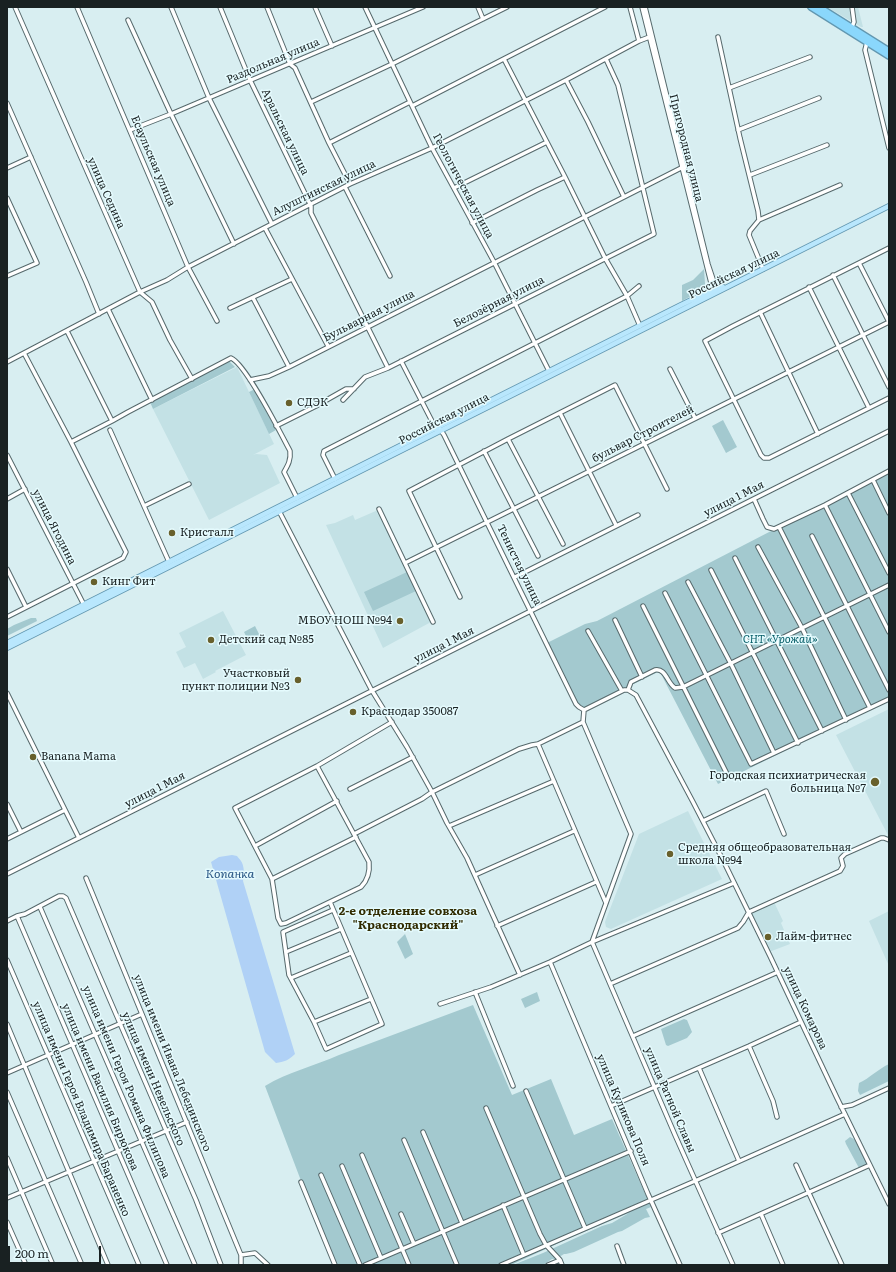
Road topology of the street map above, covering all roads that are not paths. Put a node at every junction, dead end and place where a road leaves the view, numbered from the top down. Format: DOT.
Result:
graph roads {
  1 [pos="15,7"];
  2 [pos="77,7"];
  3 [pos="170,7"];
  4 [pos="220,7"];
  5 [pos="267,7"];
  6 [pos="315,7"];
  7 [pos="365,7"];
  8 [pos="408,7"];
  9 [pos="423,7"];
  10 [pos="478,7"];
  11 [pos="507,7"];
  12 [pos="605,7"];
  13 [pos="630,7"];
  14 [pos="642,7"];
  15 [pos="645,7"];
  16 [pos="811,7"];
  17 [pos="819,7"];
  18 [pos="852,7"];
  19 [pos="410,12"];
  20 [pos="483,19"];
  21 [pos="128,20"];
  22 [pos="374,28"];
  23 [pos="851,30"];
  24 [pos="651,36"];
  25 [pos="718,37"];
  26 [pos="639,41"];
  27 [pos="867,42"];
  28 [pos="332,46"];
  29 [pos="888,50"];
  30 [pos="889,56"];
  31 [pos="810,57"];
  32 [pos="504,58"];
  33 [pos="606,59"];
  34 [pos="290,64"];
  35 [pos="392,64"];
  36 [pos="250,80"];
  37 [pos="566,80"];
  38 [pos="729,88"];
  39 [pos="209,98"];
  40 [pos="819,98"];
  41 [pos="526,100"];
  42 [pos="311,102"];
  43 [pos="7,103"];
  44 [pos="411,104"];
  45 [pos="9,112"];
  46 [pos="171,114"];
  47 [pos="130,130"];
  48 [pos="738,130"];
  49 [pos="547,142"];
  50 [pos="329,143"];
  51 [pos="827,145"];
  52 [pos="432,148"];
  53 [pos="889,148"];
  54 [pos="31,157"];
  55 [pos="683,167"];
  56 [pos="7,168"];
  57 [pos="750,175"];
  58 [pos="565,177"];
  59 [pos="350,184"];
  60 [pos="840,184"];
  61 [pos="345,187"];
  62 [pos="644,187"];
  63 [pos="454,188"];
  64 [pos="624,197"];
  65 [pos="7,198"];
  66 [pos="889,205"];
  67 [pos="310,206"];
  68 [pos="585,216"];
  69 [pos="759,220"];
  70 [pos="472,223"];
  71 [pos="272,224"];
  72 [pos="265,228"];
  73 [pos="234,244"];
  74 [pos="889,248"];
  75 [pos="605,258"];
  76 [pos="494,262"];
  77 [pos="858,262"];
  78 [pos="188,267"];
  79 [pos="763,268"];
  80 [pos="833,275"];
  81 [pos="7,276"];
  82 [pos="390,276"];
  83 [pos="292,279"];
  84 [pos="640,286"];
  85 [pos="809,287"];
  86 [pos="715,291"];
  87 [pos="140,292"];
  88 [pos="627,296"];
  89 [pos="253,298"];
  90 [pos="515,304"];
  91 [pos="230,308"];
  92 [pos="108,309"];
  93 [pos="760,312"];
  94 [pos="99,314"];
  95 [pos="217,320"];
  96 [pos="889,322"];
  97 [pos="368,327"];
  98 [pos="641,328"];
  99 [pos="67,330"];
  100 [pos="864,334"];
  101 [pos="536,343"];
  102 [pos="328,346"];
  103 [pos="838,346"];
  104 [pos="24,353"];
  105 [pos="401,361"];
  106 [pos="7,362"];
  107 [pos="289,367"];
  108 [pos="388,368"];
  109 [pos="670,369"];
  110 [pos="549,371"];
  111 [pos="788,372"];
  112 [pos="192,378"];
  113 [pos="250,380"];
  114 [pos="889,387"];
  115 [pos="354,389"];
  116 [pos="889,398"];
  117 [pos="734,399"];
  118 [pos="152,400"];
  119 [pos="343,400"];
  120 [pos="422,401"];
  121 [pos="869,408"];
  122 [pos="560,413"];
  123 [pos="695,418"];
  124 [pos="112,421"];
  125 [pos="276,426"];
  126 [pos="110,430"];
  127 [pos="439,430"];
  128 [pos="889,431"];
  129 [pos="818,434"];
  130 [pos="508,438"];
  131 [pos="71,442"];
  132 [pos="645,444"];
  133 [pos="484,451"];
  134 [pos="7,455"];
  135 [pos="458,464"];
  136 [pos="889,471"];
  137 [pos="589,472"];
  138 [pos="335,479"];
  139 [pos="873,480"];
  140 [pos="189,484"];
  141 [pos="24,489"];
  142 [pos="667,489"];
  143 [pos="848,493"];
  144 [pos="539,497"];
  145 [pos="297,498"];
  146 [pos="7,499"];
  147 [pos="754,499"];
  148 [pos="825,505"];
  149 [pos="144,506"];
  150 [pos="379,509"];
  151 [pos="514,509"];
  152 [pos="279,510"];
  153 [pos="889,513"];
  154 [pos="638,514"];
  155 [pos="488,522"];
  156 [pos="616,525"];
  157 [pos="779,527"];
  158 [pos="812,536"];
  159 [pos="563,544"];
  160 [pos="436,547"];
  161 [pos="758,547"];
  162 [pos="538,556"];
  163 [pos="735,558"];
  164 [pos="169,562"];
  165 [pos="405,563"];
  166 [pos="7,569"];
  167 [pos="711,570"];
  168 [pos="889,573"];
  169 [pos="515,577"];
  170 [pos="688,582"];
  171 [pos="73,583"];
  172 [pos="889,585"];
  173 [pos="665,593"];
  174 [pos="871,594"];
  175 [pos="80,597"];
  176 [pos="460,597"];
  177 [pos="92,600"];
  178 [pos="85,606"];
  179 [pos="642,606"];
  180 [pos="848,606"];
  181 [pos="26,608"];
  182 [pos="76,608"];
  183 [pos="531,611"];
  184 [pos="7,617"];
  185 [pos="824,618"];
  186 [pos="615,620"];
  187 [pos="433,622"];
  188 [pos="802,628"];
  189 [pos="588,631"];
  190 [pos="889,632"];
  191 [pos="777,641"];
  192 [pos="7,642"];
  193 [pos="7,648"];
  194 [pos="753,653"];
  195 [pos="731,664"];
  196 [pos="706,675"];
  197 [pos="642,677"];
  198 [pos="683,687"];
  199 [pos="630,690"];
  200 [pos="889,690"];
  201 [pos="372,691"];
  202 [pos="622,691"];
  203 [pos="7,693"];
  204 [pos="889,699"];
  205 [pos="870,708"];
  206 [pos="584,710"];
  207 [pos="846,720"];
  208 [pos="391,721"];
  209 [pos="583,722"];
  210 [pos="822,731"];
  211 [pos="798,743"];
  212 [pos="538,744"];
  213 [pos="774,753"];
  214 [pos="413,757"];
  215 [pos="317,766"];
  216 [pos="728,776"];
  217 [pos="554,781"];
  218 [pos="350,789"];
  219 [pos="432,792"];
  220 [pos="337,801"];
  221 [pos="7,804"];
  222 [pos="65,810"];
  223 [pos="703,821"];
  224 [pos="449,826"];
  225 [pos="574,831"];
  226 [pos="21,832"];
  227 [pos="784,834"];
  228 [pos="355,835"];
  229 [pos="78,838"];
  230 [pos="7,839"];
  231 [pos="889,840"];
  232 [pos="255,846"];
  233 [pos="7,874"];
  234 [pos="475,875"];
  235 [pos="86,878"];
  236 [pos="272,879"];
  237 [pos="596,882"];
  238 [pos="732,884"];
  239 [pos="332,902"];
  240 [pos="606,903"];
  241 [pos="40,907"];
  242 [pos="333,910"];
  243 [pos="749,912"];
  244 [pos="17,916"];
  245 [pos="7,921"];
  246 [pos="497,926"];
  247 [pos="341,929"];
  248 [pos="592,942"];
  249 [pos="286,952"];
  250 [pos="351,953"];
  251 [pos="7,960"];
  252 [pos="550,962"];
  253 [pos="778,972"];
  254 [pos="520,975"];
  255 [pos="291,978"];
  256 [pos="610,984"];
  257 [pos="475,992"];
  258 [pos="371,999"];
  259 [pos="440,1004"];
  260 [pos="142,1014"];
  261 [pos="314,1022"];
  262 [pos="801,1022"];
  263 [pos="7,1024"];
  264 [pos="119,1024"];
  265 [pos="96,1034"];
  266 [pos="633,1036"];
  267 [pos="72,1045"];
  268 [pos="749,1046"];
  269 [pos="48,1055"];
  270 [pos="25,1065"];
  271 [pos="699,1068"];
  272 [pos="7,1073"];
  273 [pos="513,1086"];
  274 [pos="655,1087"];
  275 [pos="889,1088"];
  276 [pos="526,1091"];
  277 [pos="7,1092"];
  278 [pos="612,1106"];
  279 [pos="841,1107"];
  280 [pos="486,1108"];
  281 [pos="845,1114"];
  282 [pos="777,1117"];
  283 [pos="186,1122"];
  284 [pos="166,1131"];
  285 [pos="423,1132"];
  286 [pos="404,1140"];
  287 [pos="142,1141"];
  288 [pos="118,1151"];
  289 [pos="630,1151"];
  290 [pos="362,1155"];
  291 [pos="7,1158"];
  292 [pos="94,1161"];
  293 [pos="739,1161"];
  294 [pos="796,1165"];
  295 [pos="870,1165"];
  296 [pos="342,1166"];
  297 [pos="70,1172"];
  298 [pos="321,1175"];
  299 [pos="564,1179"];
  300 [pos="695,1181"];
  301 [pos="46,1182"];
  302 [pos="300,1182"];
  303 [pos="22,1192"];
  304 [pos="809,1192"];
  305 [pos="524,1196"];
  306 [pos="7,1198"];
  307 [pos="651,1200"];
  308 [pos="889,1204"];
  309 [pos="503,1205"];
  310 [pos="401,1214"];
  311 [pos="761,1214"];
  312 [pos="7,1222"];
  313 [pos="462,1223"];
  314 [pos="585,1228"];
  315 [pos="442,1231"];
  316 [pos="718,1233"];
  317 [pos="414,1244"];
  318 [pos="546,1245"];
  319 [pos="617,1246"];
  320 [pos="402,1249"];
  321 [pos="523,1253"];
  322 [pos="241,1255"];
  323 [pos="381,1258"];
  324 [pos="560,1260"];
  325 [pos="26,1265"];
  326 [pos="53,1265"];
  327 [pos="82,1265"];
  328 [pos="108,1265"];
  329 [pos="139,1265"];
  330 [pos="168,1265"];
  331 [pos="195,1265"];
  332 [pos="221,1265"];
  333 [pos="241,1265"];
  334 [pos="268,1265"];
  335 [pos="335,1265"];
  336 [pos="360,1265"];
  337 [pos="365,1265"];
  338 [pos="408,1265"];
  339 [pos="457,1265"];
  340 [pos="501,1265"];
  341 [pos="548,1265"];
  342 [pos="562,1265"];
  343 [pos="624,1265"];
  344 [pos="680,1265"];
  345 [pos="733,1265"];
  346 [pos="783,1265"];
  347 [pos="842,1265"];
  1 -- 87 [label="street, улица Седина"];
  2 -- 47 [label="street, Есаульская улица"];
  3 -- 39 [label="street"];
  4 -- 36 [label="street, Аральская улица"];
  5 -- 34 [label="street"];
  6 -- 28 [label="street"];
  7 -- 22 [label="street, Геологическая улица"];
  8 -- 19 [label="street"];
  9 -- 19 [label="street, Раздольная улица"];
  10 -- 20 [label="street"];
  11 -- 20 [label="street"];
  12 -- 32 [label="street"];
  13 -- 26 [label="street"];
  14 -- 24 [label="street, Пригородная улица"];
  15 -- 24 [label="street, Пригородная улица"];
  16 -- 23 [label="highway"];
  17 -- 23 [label="highway"];
  18 -- 23 [label="street"];
  19 -- 22 [label="street, Раздольная улица"];
  20 -- 35 [label="street"];
  21 -- 46 [label="street"];
  22 -- 28 [label="street, Раздольная улица"];
  22 -- 35 [label="street, Геологическая улица"];
  23 -- 27 [label="highway"];
  23 -- 29 [label="highway"];
  24 -- 26 [label="street, Алуштинская улица"];
  24 -- 55 [label="street, Пригородная улица"];
  25 -- 38 [label="street"];
  26 -- 33 [label="street, Алуштинская улица"];
  27 -- 30 [label="highway"];
  27 -- 53 [label="street"];
  28 -- 34 [label="street, Раздольная улица"];
  31 -- 38 [label="street"];
  32 -- 41 [label="street"];
  32 -- 44 [label="street"];
  33 -- 37 [label="street, Алуштинская улица"];
  33 -- 62 [label="street"];
  34 -- 36 [label="street, Раздольная улица"];
  34 -- 42 [label="street"];
  35 -- 42 [label="street"];
  35 -- 44 [label="street, Геологическая улица"];
  36 -- 39 [label="street, Раздольная улица"];
  36 -- 67 [label="street, Аральская улица"];
  37 -- 41 [label="street, Алуштинская улица"];
  37 -- 64 [label="street"];
  38 -- 48 [label="street"];
  39 -- 46 [label="street, Раздольная улица"];
  39 -- 71 [label="street"];
  40 -- 48 [label="street"];
  41 -- 49 [label="street"];
  41 -- 52 [label="street, Алуштинская улица"];
  42 -- 50 [label="street"];
  43 -- 45 [label="street"];
  44 -- 50 [label="street"];
  44 -- 52 [label="street, Геологическая улица"];
  45 -- 54 [label="street"];
  46 -- 47 [label="street, Раздольная улица"];
  46 -- 73 [label="street"];
  47 -- 78 [label="street, Есаульская улица"];
  48 -- 57 [label="street"];
  49 -- 58 [label="street"];
  49 -- 63 [label="street"];
  50 -- 59 [label="street"];
  51 -- 57 [label="street"];
  52 -- 59 [label="street, Алуштинская улица"];
  52 -- 63 [label="street, Геологическая улица"];
  54 -- 56 [label="street"];
  54 -- 94 [label="street"];
  55 -- 62 [label="street, Бульварная улица"];
  55 -- 86 [label="street, Пригородная улица"];
  57 -- 69 [label="street"];
  58 -- 68 [label="street"];
  58 -- 70 [label="street"];
  59 -- 61 [label="street, Алуштинская улица"];
  60 -- 69 [label="street"];
  61 -- 67 [label="street, Алуштинская улица"];
  61 -- 82 [label="street"];
  62 -- 64 [label="street, Бульварная улица"];
  62 -- 75 [label="street, Белозёрная улица"];
  63 -- 70 [label="street, Геологическая улица"];
  64 -- 68 [label="street, Бульварная улица"];
  65 -- 81 [label="street"];
  66 -- 79 [label="main road, Российская улица"];
  67 -- 71 [label="street, Алуштинская улица"];
  67 -- 97 [label="street, Аральская улица"];
  68 -- 75 [label="street"];
  68 -- 76 [label="street, Бульварная улица"];
  69 -- 79 [label="street"];
  70 -- 76 [label="street, Геологическая улица"];
  71 -- 72 [label="street, Алуштинская улица"];
  72 -- 73 [label="street, Алуштинская улица"];
  72 -- 83 [label="street"];
  73 -- 78 [label="street, Алуштинская улица"];
  74 -- 77 [label="street"];
  75 -- 88 [label="street"];
  75 -- 90 [label="street, Белозёрная улица"];
  76 -- 90 [label="street, Геологическая улица"];
  76 -- 97 [label="street, Бульварная улица"];
  77 -- 80 [label="street"];
  77 -- 96 [label="street"];
  78 -- 87 [label="street, Алуштинская улица"];
  78 -- 95 [label="street, Есаульская улица"];
  79 -- 86 [label="main road, Российская улица"];
  80 -- 85 [label="street"];
  80 -- 100 [label="street"];
  83 -- 89 [label="street"];
  83 -- 102 [label="street"];
  84 -- 88 [label="street"];
  85 -- 93 [label="street"];
  85 -- 103 [label="street"];
  86 -- 98 [label="main road, Российская улица"];
  87 -- 92 [label="street, Алуштинская улица"];
  87 -- 112 [label="street, улица Седина"];
  88 -- 98 [label="street"];
  88 -- 101 [label="street"];
  89 -- 91 [label="street"];
  89 -- 107 [label="street"];
  90 -- 101 [label="street, Геологическая улица"];
  90 -- 105 [label="street, Белозёрная улица"];
  92 -- 94 [label="street, Алуштинская улица"];
  92 -- 118 [label="street"];
  93 -- 111 [label="street"];
  93 -- 117 [label="street"];
  94 -- 99 [label="street, Алуштинская улица"];
  96 -- 100 [label="street, бульвар Строителей"];
  97 -- 102 [label="street, Бульварная улица"];
  97 -- 108 [label="street, Аральская улица"];
  98 -- 110 [label="main road, Российская улица"];
  98 -- 127 [label="main road, Российская улица"];
  99 -- 104 [label="street, Алуштинская улица"];
  99 -- 124 [label="street"];
  100 -- 103 [label="street, бульвар Строителей"];
  100 -- 114 [label="street"];
  101 -- 110 [label="street, Геологическая улица"];
  101 -- 120 [label="street"];
  102 -- 107 [label="street, Бульварная улица"];
  103 -- 111 [label="street, бульвар Строителей"];
  103 -- 121 [label="street"];
  104 -- 106 [label="street, Алуштинская улица"];
  104 -- 131 [label="street"];
  105 -- 108 [label="street, Белозёрная улица"];
  105 -- 120 [label="street, Тенистая улица"];
  107 -- 113 [label="street, Бульварная улица"];
  108 -- 115 [label="street, Белозёрная улица"];
  109 -- 123 [label="street"];
  110 -- 127 [label="main road, Российская улица"];
  111 -- 117 [label="street, бульвар Строителей"];
  111 -- 129 [label="street"];
  112 -- 113 [label="street"];
  112 -- 118 [label="street"];
  113 -- 125 [label="street"];
  115 -- 119 [label="street, Белозёрная улица"];
  115 -- 125 [label="street, Белозёрная улица"];
  116 -- 121 [label="street"];
  117 -- 123 [label="street, бульвар Строителей"];
  117 -- 129 [label="street"];
  118 -- 124 [label="street"];
  120 -- 127 [label="street, Тенистая улица"];
  120 -- 138 [label="street"];
  121 -- 129 [label="street"];
  122 -- 130 [label="street"];
  122 -- 132 [label="street"];
  122 -- 137 [label="street"];
  123 -- 132 [label="street, бульвар Строителей"];
  124 -- 131 [label="street"];
  125 -- 145 [label="street"];
  126 -- 149 [label="street"];
  127 -- 135 [label="street, Тенистая улица"];
  127 -- 138 [label="main road, Российская улица"];
  127 -- 152 [label="main road, Российская улица"];
  128 -- 147 [label="street, улица 1 Мая"];
  130 -- 133 [label="street"];
  130 -- 144 [label="street"];
  131 -- 171 [label="street"];
  132 -- 137 [label="street, бульвар Строителей"];
  132 -- 142 [label="street"];
  133 -- 135 [label="street"];
  133 -- 151 [label="street"];
  134 -- 141 [label="street, улица Ягодина"];
  135 -- 155 [label="street, Тенистая улица"];
  135 -- 160 [label="street"];
  136 -- 139 [label="street"];
  137 -- 144 [label="street, бульвар Строителей"];
  137 -- 156 [label="street"];
  138 -- 145 [label="main road, Российская улица"];
  139 -- 143 [label="street"];
  139 -- 153 [label="street"];
  140 -- 149 [label="street"];
  141 -- 146 [label="street"];
  141 -- 171 [label="street, улица Ягодина"];
  143 -- 148 [label="street"];
  143 -- 168 [label="street"];
  144 -- 151 [label="street, бульвар Строителей"];
  144 -- 159 [label="street"];
  145 -- 152 [label="main road, Российская улица"];
  147 -- 157 [label="street"];
  147 -- 183 [label="street, улица 1 Мая"];
  148 -- 157 [label="street"];
  148 -- 174 [label="street"];
  149 -- 164 [label="street"];
  150 -- 165 [label="street"];
  151 -- 155 [label="street, бульвар Строителей"];
  151 -- 162 [label="street"];
  152 -- 164 [label="main road, Российская улица"];
  152 -- 178 [label="main road, Российская улица"];
  152 -- 201 [label="street"];
  154 -- 156 [label="street"];
  155 -- 160 [label="street, бульвар Строителей"];
  155 -- 169 [label="street, Тенистая улица"];
  156 -- 169 [label="street"];
  157 -- 185 [label="street"];
  158 -- 180 [label="street"];
  160 -- 165 [label="street, бульвар Строителей"];
  160 -- 176 [label="street"];
  161 -- 188 [label="street"];
  163 -- 191 [label="street"];
  164 -- 177 [label="main road, Российская улица"];
  165 -- 187 [label="street"];
  166 -- 181 [label="street"];
  167 -- 194 [label="street"];
  169 -- 183 [label="street, Тенистая улица"];
  170 -- 195 [label="street"];
  171 -- 175 [label="street, улица Ягодина"];
  171 -- 181 [label="street"];
  172 -- 174 [label="street"];
  173 -- 196 [label="street"];
  174 -- 180 [label="street"];
  174 -- 190 [label="street"];
  175 -- 177 [label="street"];
  175 -- 178 [label="street, улица Ягодина"];
  175 -- 182 [label="street"];
  177 -- 178 [label="main road, Российская улица"];
  178 -- 182 [label="main road, Российская улица"];
  178 -- 193 [label="main road, Российская улица"];
  179 -- 198 [label="street"];
  180 -- 185 [label="street"];
  180 -- 200 [label="street"];
  181 -- 184 [label="street"];
  182 -- 192 [label="main road, Российская улица"];
  183 -- 201 [label="street, улица 1 Мая"];
  183 -- 206 [label="street, Тенистая улица"];
  185 -- 188 [label="street"];
  185 -- 205 [label="street"];
  186 -- 197 [label="street"];
  188 -- 191 [label="street"];
  188 -- 207 [label="street"];
  189 -- 202 [label="street"];
  191 -- 194 [label="street"];
  191 -- 210 [label="street"];
  194 -- 195 [label="street"];
  194 -- 211 [label="street"];
  195 -- 196 [label="street"];
  195 -- 213 [label="street"];
  196 -- 198 [label="street"];
  196 -- 213 [label="street"];
  197 -- 198 [label="street"];
  197 -- 199 [label="street"];
  198 -- 216 [label="street"];
  199 -- 202 [label="street"];
  199 -- 223 [label="street, улица Комарова"];
  201 -- 208 [label="street"];
  201 -- 229 [label="street, улица 1 Мая"];
  202 -- 206 [label="street"];
  203 -- 222 [label="street"];
  204 -- 205 [label="street"];
  205 -- 207 [label="street"];
  206 -- 209 [label="street"];
  207 -- 210 [label="street"];
  208 -- 214 [label="street"];
  208 -- 215 [label="street"];
  209 -- 212 [label="street"];
  209 -- 240 [label="street"];
  210 -- 211 [label="street"];
  211 -- 213 [label="street"];
  212 -- 217 [label="street"];
  212 -- 219 [label="street"];
  214 -- 218 [label="street"];
  214 -- 219 [label="street"];
  215 -- 220 [label="street"];
  215 -- 232 [label="street"];
  217 -- 224 [label="street"];
  217 -- 225 [label="street"];
  219 -- 224 [label="street"];
  219 -- 228 [label="street"];
  220 -- 228 [label="street"];
  220 -- 232 [label="street"];
  221 -- 226 [label="street"];
  222 -- 226 [label="street"];
  222 -- 229 [label="street"];
  223 -- 227 [label="street"];
  223 -- 238 [label="street, улица Комарова"];
  224 -- 234 [label="street"];
  225 -- 234 [label="street"];
  225 -- 237 [label="street"];
  226 -- 230 [label="street"];
  228 -- 236 [label="street"];
  228 -- 239 [label="street"];
  229 -- 233 [label="street, улица 1 Мая"];
  231 -- 243 [label="street"];
  232 -- 236 [label="street"];
  234 -- 246 [label="street"];
  235 -- 260 [label="street, улица имени Ивана Лебединского"];
  236 -- 239 [label="street"];
  237 -- 240 [label="street"];
  237 -- 246 [label="street"];
  238 -- 243 [label="street, улица Комарова"];
  238 -- 248 [label="street"];
  239 -- 242 [label="street"];
  240 -- 248 [label="street"];
  241 -- 244 [label="street"];
  241 -- 264 [label="street, улица имени Невельского"];
  241 -- 265 [label="street, улица имени Героя Романа Филипова"];
  242 -- 247 [label="street"];
  242 -- 249 [label="street"];
  243 -- 253 [label="street, улица Комарова"];
  243 -- 256 [label="street"];
  244 -- 245 [label="street"];
  244 -- 267 [label="street, улица имени Василия Бирюкова"];
  246 -- 254 [label="street"];
  247 -- 249 [label="street"];
  247 -- 250 [label="street"];
  248 -- 252 [label="street"];
  248 -- 256 [label="street, улица Ратной Славы"];
  249 -- 255 [label="street"];
  250 -- 255 [label="street"];
  250 -- 258 [label="street"];
  251 -- 269 [label="street, улица имени Героя Владимира Бараненко"];
  252 -- 254 [label="street"];
  252 -- 278 [label="street, улица Куликова Поля"];
  253 -- 262 [label="street, улица Комарова"];
  253 -- 266 [label="street"];
  254 -- 257 [label="street"];
  255 -- 261 [label="street"];
  256 -- 266 [label="street, улица Ратной Славы"];
  257 -- 259 [label="street"];
  257 -- 273 [label="street"];
  258 -- 261 [label="street"];
  258 -- 261 [label="street"];
  260 -- 264 [label="street"];
  260 -- 283 [label="street, улица имени Ивана Лебединского"];
  262 -- 268 [label="street"];
  262 -- 279 [label="street, улица Комарова"];
  263 -- 270 [label="street"];
  264 -- 265 [label="street"];
  264 -- 284 [label="street, улица имени Невельского"];
  265 -- 267 [label="street"];
  265 -- 287 [label="street, улица имени Героя Романа Филипова"];
  266 -- 274 [label="street, улица Ратной Славы"];
  267 -- 269 [label="street"];
  267 -- 288 [label="street, улица имени Василия Бирюкова"];
  268 -- 271 [label="street"];
  268 -- 282 [label="street"];
  269 -- 270 [label="street"];
  269 -- 292 [label="street, улица имени Героя Владимира Бараненко"];
  270 -- 272 [label="street"];
  270 -- 297 [label="street"];
  271 -- 274 [label="street"];
  271 -- 293 [label="street"];
  274 -- 278 [label="street"];
  274 -- 300 [label="street, улица Ратной Славы"];
  275 -- 279 [label="street"];
  276 -- 299 [label="street"];
  277 -- 301 [label="street"];
  278 -- 289 [label="street, улица Куликова Поля"];
  279 -- 281 [label="street, улица Комарова"];
  280 -- 305 [label="street"];
  281 -- 293 [label="street"];
  281 -- 295 [label="street, улица Комарова"];
  283 -- 284 [label="street"];
  283 -- 322 [label="street, улица имени Ивана Лебединского"];
  284 -- 287 [label="street"];
  284 -- 332 [label="street, улица имени Невельского"];
  285 -- 313 [label="street"];
  286 -- 315 [label="street"];
  287 -- 288 [label="street"];
  287 -- 331 [label="street, улица имени Героя Романа Филипова"];
  288 -- 292 [label="street"];
  288 -- 330 [label="street, улица имени Василия Бирюкова"];
  289 -- 299 [label="street"];
  289 -- 307 [label="street, улица Куликова Поля"];
  290 -- 320 [label="street"];
  291 -- 303 [label="street"];
  292 -- 297 [label="street"];
  292 -- 329 [label="street, улица имени Героя Владимира Бараненко"];
  293 -- 300 [label="street"];
  294 -- 304 [label="street"];
  295 -- 304 [label="street"];
  295 -- 308 [label="street, улица Комарова"];
  296 -- 323 [label="street"];
  297 -- 301 [label="street"];
  297 -- 328 [label="street"];
  298 -- 336 [label="street"];
  299 -- 305 [label="street"];
  299 -- 314 [label="street"];
  300 -- 307 [label="street"];
  300 -- 316 [label="street, улица Ратной Славы"];
  301 -- 303 [label="street"];
  301 -- 327 [label="street"];
  302 -- 335 [label="street"];
  303 -- 306 [label="street"];
  303 -- 326 [label="street"];
  304 -- 311 [label="street"];
  304 -- 347 [label="street"];
  305 -- 309 [label="street"];
  305 -- 318 [label="street"];
  307 -- 314 [label="street"];
  307 -- 344 [label="street, улица Куликова Поля"];
  309 -- 313 [label="street"];
  309 -- 321 [label="street"];
  310 -- 317 [label="street"];
  311 -- 316 [label="street"];
  311 -- 346 [label="street"];
  312 -- 325 [label="street"];
  313 -- 315 [label="street"];
  314 -- 318 [label="street"];
  315 -- 317 [label="street"];
  315 -- 339 [label="street"];
  316 -- 345 [label="street, улица Ратной Славы"];
  317 -- 320 [label="street"];
  318 -- 324 [label="street"];
  318 -- 340 [label="street"];
  319 -- 343 [label="street"];
  320 -- 323 [label="street"];
  320 -- 338 [label="street"];
  322 -- 333 [label="street"];
  322 -- 334 [label="street"];
  323 -- 337 [label="street"];
  324 -- 341 [label="street"];
  324 -- 342 [label="street"];
}
